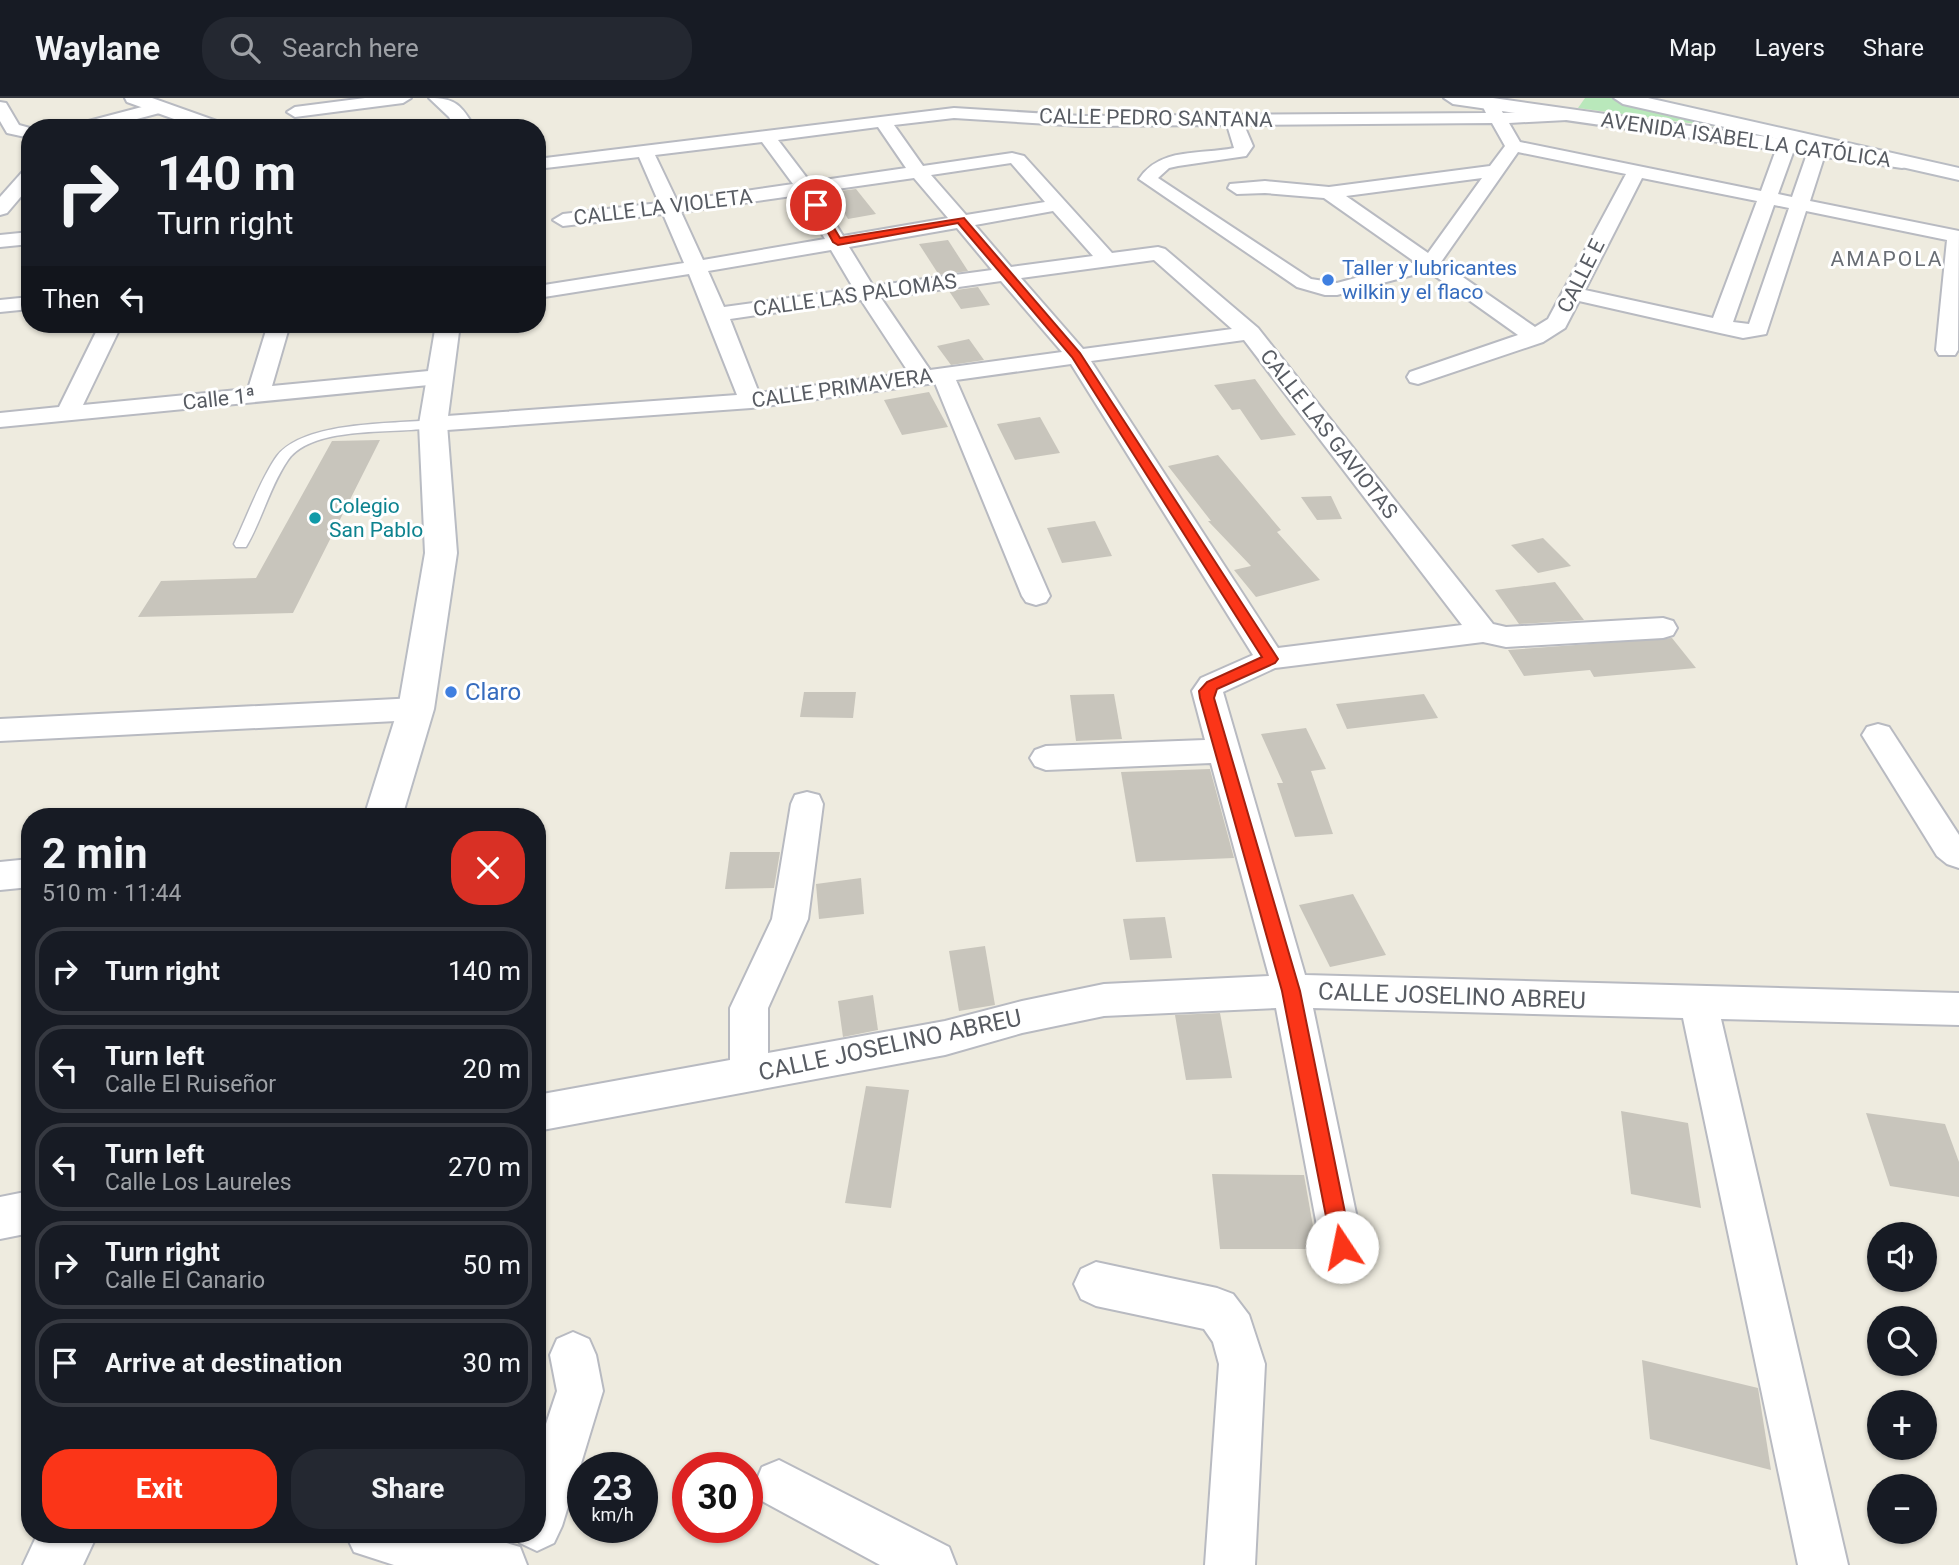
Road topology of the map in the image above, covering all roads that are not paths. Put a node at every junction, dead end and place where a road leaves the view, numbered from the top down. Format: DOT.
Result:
graph roads {
  1 [pos="134,98"];
  2 [pos="403,98"];
  3 [pos="438,98"];
  4 [pos="1066,98"];
  5 [pos="1453,98"];
  6 [pos="1623,98"];
  7 [pos="0,107"];
  8 [pos="161,107"];
  9 [pos="1493,111"];
  10 [pos="295,112"];
  11 [pos="116,119"];
  12 [pos="194,119"];
  13 [pos="460,119"];
  14 [pos="881,120"];
  15 [pos="1234,120"];
  16 [pos="1082,121"];
  17 [pos="21,130"];
  18 [pos="767,136"];
  19 [pos="1514,146"];
  20 [pos="1786,147"];
  21 [pos="645,150"];
  22 [pos="1817,151"];
  23 [pos="546,163"];
  24 [pos="1914,163"];
  25 [pos="917,170"];
  26 [pos="1637,170"];
  27 [pos="1496,171"];
  28 [pos="1959,174"];
  29 [pos="21,184"];
  30 [pos="804,187"];
  31 [pos="1237,188"];
  32 [pos="1329,193"];
  33 [pos="1768,197"];
  34 [pos="1800,204"];
  35 [pos="1058,205"];
  36 [pos="669,208"];
  37 [pos="0,209"];
  38 [pos="563,220"];
  39 [pos="961,220"];
  40 [pos="1958,236"];
  41 [pos="21,239"];
  42 [pos="0,242"];
  43 [pos="838,242"];
  44 [pos="1158,253"];
  45 [pos="1106,259"];
  46 [pos="1429,265"];
  47 [pos="696,267"];
  48 [pos="1005,274"];
  49 [pos="546,291"];
  50 [pos="867,293"];
  51 [pos="1572,293"];
  52 [pos="1955,294"];
  53 [pos="21,304"];
  54 [pos="0,306"];
  55 [pos="717,314"];
  56 [pos="1720,327"];
  57 [pos="107,333"];
  58 [pos="276,333"];
  59 [pos="446,333"];
  60 [pos="1250,333"];
  61 [pos="1535,337"];
  62 [pos="1947,350"];
  63 [pos="1076,355"];
  64 [pos="934,376"];
  65 [pos="439,377"];
  66 [pos="1418,377"];
  67 [pos="258,395"];
  68 [pos="751,401"];
  69 [pos="67,414"];
  70 [pos="0,420"];
  71 [pos="433,424"];
  72 [pos="242,544"];
  73 [pos="1036,596"];
  74 [pos="1663,628"];
  75 [pos="1483,632"];
  76 [pos="1270,659"];
  77 [pos="416,709"];
  78 [pos="0,730"];
  79 [pos="1878,735"];
  80 [pos="1222,751"];
  81 [pos="1046,758"];
  82 [pos="807,804"];
  83 [pos="386,808"];
  84 [pos="1959,855"];
  85 [pos="21,874"];
  86 [pos="0,876"];
  87 [pos="1291,991"];
  88 [pos="1699,1003"];
  89 [pos="1959,1009"];
  90 [pos="749,1074"];
  91 [pos="546,1111"];
  92 [pos="21,1214"];
  93 [pos="0,1218"];
  94 [pos="1342,1247"];
  95 [pos="1096,1284"];
  96 [pos="573,1355"];
  97 [pos="779,1484"];
  98 [pos="546,1498"];
  99 [pos="64,1543"];
  100 [pos="406,1543"];
  101 [pos="526,1543"];
  102 [pos="52,1565"];
  103 [pos="502,1565"];
  104 [pos="512,1565"];
  105 [pos="931,1565"];
  106 [pos="1230,1565"];
  107 [pos="1823,1565"];
  1 -- 8 [label="main road"];
  2 -- 10 [label="street"];
  3 -- 13 [label="main road"];
  4 -- 16 [label="street"];
  5 -- 9 [label="main road, AVENIDA ISABEL LA CATÓLICA"];
  6 -- 24 [label="main road"];
  7 -- 17 [label="street"];
  8 -- 11 [label="street"];
  8 -- 12 [label="main road"];
  9 -- 15 [label="street, CALLE PEDRO SANTANA"];
  9 -- 19 [label="street"];
  9 -- 20 [label="main road, AVENIDA ISABEL LA CATÓLICA"];
  14 -- 16 [label="street, CALLE PEDRO SANTANA"];
  14 -- 18 [label="street, CALLE PEDRO SANTANA"];
  14 -- 25 [label="street"];
  15 -- 16 [label="street, CALLE PEDRO SANTANA"];
  15 -- 46 [label="street"];
  18 -- 21 [label="street, CALLE PEDRO SANTANA"];
  18 -- 30 [label="street"];
  19 -- 26 [label="street"];
  19 -- 27 [label="street"];
  20 -- 22 [label="main road, AVENIDA ISABEL LA CATÓLICA"];
  20 -- 33 [label="street"];
  21 -- 23 [label="street, CALLE PEDRO SANTANA"];
  21 -- 36 [label="street"];
  22 -- 24 [label="main road, AVENIDA ISABEL LA CATÓLICA"];
  22 -- 34 [label="street"];
  24 -- 28 [label="main road"];
  25 -- 30 [label="street, CALLE LA VIOLETA"];
  25 -- 35 [label="street, CALLE LA VIOLETA"];
  25 -- 39 [label="street"];
  26 -- 33 [label="street"];
  26 -- 51 [label="street, CALLE E"];
  27 -- 32 [label="street"];
  27 -- 46 [label="street"];
  29 -- 37 [label="street"];
  30 -- 36 [label="street, CALLE LA VIOLETA"];
  30 -- 43 [label="street"];
  31 -- 32 [label="street"];
  32 -- 46 [label="street"];
  33 -- 34 [label="street"];
  33 -- 56 [label="street"];
  34 -- 40 [label="street"];
  34 -- 56 [label="street"];
  35 -- 39 [label="street"];
  35 -- 45 [label="street"];
  36 -- 38 [label="street, CALLE LA VIOLETA"];
  36 -- 47 [label="street"];
  39 -- 43 [label="street"];
  39 -- 48 [label="street"];
  40 -- 52 [label="street"];
  41 -- 42 [label="street"];
  43 -- 47 [label="street"];
  43 -- 50 [label="street"];
  44 -- 45 [label="street, CALLE LAS PALOMAS"];
  44 -- 60 [label="street, CALLE LAS GAVIOTAS"];
  45 -- 48 [label="street, CALLE LAS PALOMAS"];
  46 -- 61 [label="street"];
  47 -- 49 [label="street"];
  47 -- 55 [label="street"];
  48 -- 50 [label="street, CALLE LAS PALOMAS"];
  48 -- 63 [label="street"];
  50 -- 55 [label="street, CALLE LAS PALOMAS"];
  50 -- 64 [label="street"];
  51 -- 56 [label="street"];
  51 -- 61 [label="street, CALLE E"];
  52 -- 62 [label="street"];
  53 -- 54 [label="street"];
  55 -- 68 [label="street"];
  57 -- 69 [label="street"];
  58 -- 67 [label="street"];
  59 -- 65 [label="main road"];
  60 -- 63 [label="street, CALLE PRIMAVERA"];
  60 -- 75 [label="street, CALLE LAS GAVIOTAS"];
  61 -- 66 [label="street, CALLE E"];
  63 -- 64 [label="street, CALLE PRIMAVERA"];
  63 -- 76 [label="street"];
  64 -- 68 [label="street, CALLE PRIMAVERA"];
  64 -- 73 [label="street"];
  65 -- 67 [label="street, Calle 1ª"];
  65 -- 71 [label="main road"];
  67 -- 69 [label="street, Calle 1ª"];
  68 -- 71 [label="street, CALLE PRIMAVERA"];
  69 -- 70 [label="street, Calle 1ª"];
  71 -- 72 [label="lane"];
  71 -- 77 [label="main road"];
  74 -- 75 [label="street"];
  75 -- 76 [label="street"];
  76 -- 80 [label="street"];
  77 -- 78 [label="street"];
  77 -- 83 [label="main road"];
  79 -- 84 [label="street"];
  80 -- 81 [label="street"];
  80 -- 87 [label="street"];
  82 -- 90 [label="street"];
  85 -- 86 [label="street"];
  87 -- 88 [label="street, CALLE JOSELINO ABREU"];
  87 -- 90 [label="street, CALLE JOSELINO ABREU"];
  87 -- 94 [label="street"];
  88 -- 89 [label="street, CALLE JOSELINO ABREU"];
  88 -- 107 [label="street"];
  90 -- 91 [label="street, CALLE JOSELINO ABREU"];
  92 -- 93 [label="street"];
  95 -- 106 [label="street"];
  96 -- 98 [label="street"];
  97 -- 105 [label="street"];
  99 -- 102 [label="main road"];
  100 -- 103 [label="street"];
  101 -- 104 [label="street"];
}
